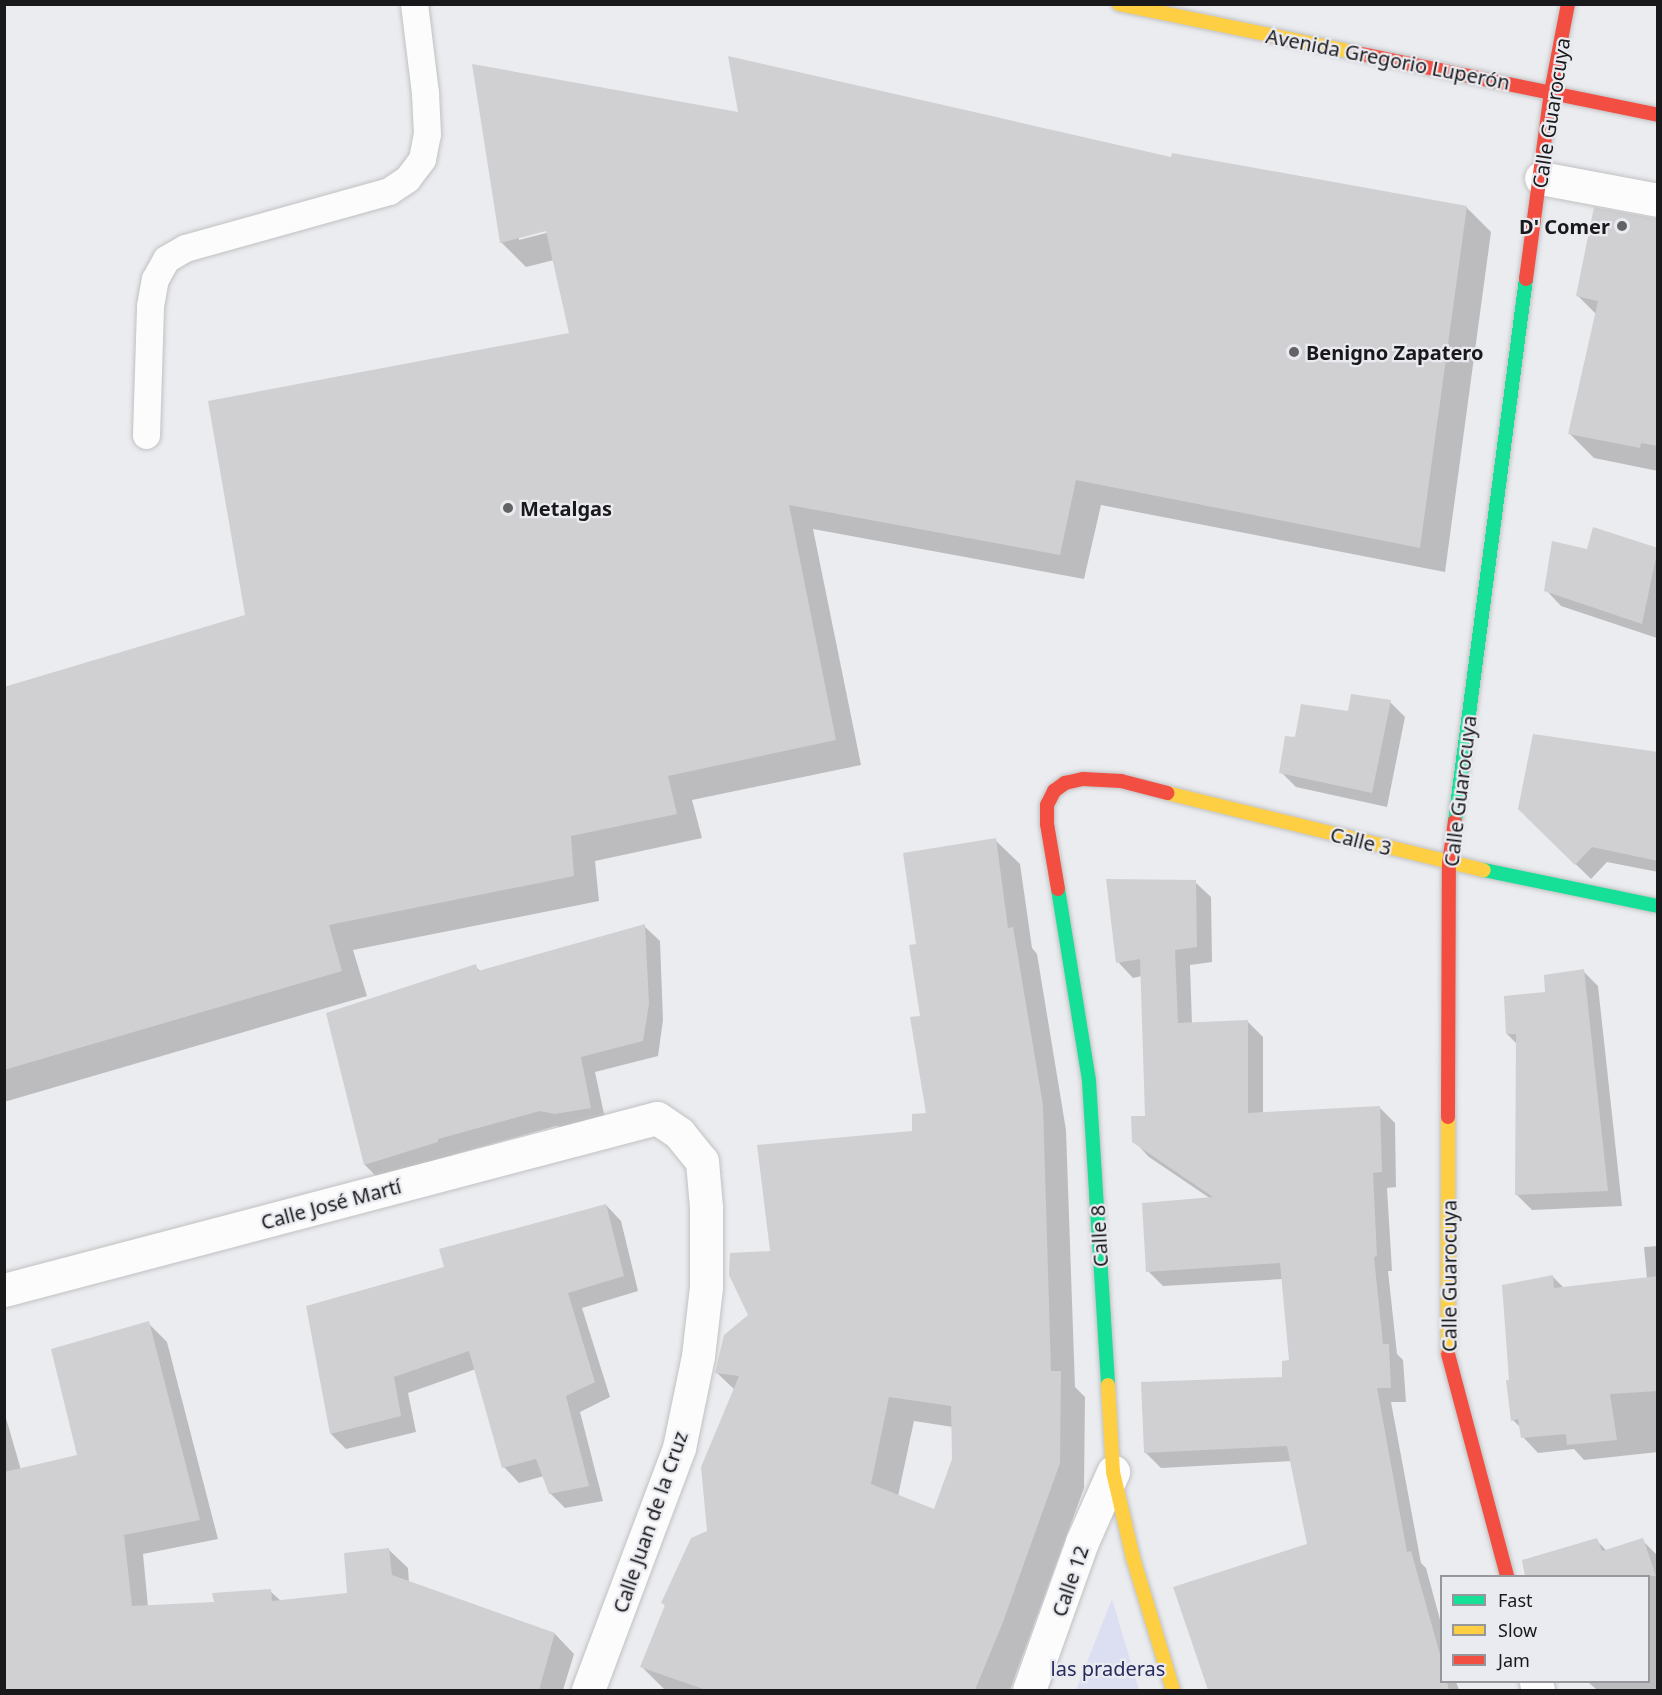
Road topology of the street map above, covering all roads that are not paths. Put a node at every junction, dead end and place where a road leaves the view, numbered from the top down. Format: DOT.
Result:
graph roads {
  1 [pos="414,4"];
  2 [pos="1119,4"];
  3 [pos="1568,4"];
  4 [pos="1551,92"];
  5 [pos="1658,115"];
  6 [pos="1541,178"];
  7 [pos="1658,200"];
  8 [pos="146,435"];
  9 [pos="1065,783"];
  10 [pos="1449,863"];
  11 [pos="1658,906"];
  12 [pos="657,1118"];
  13 [pos="4,1290"];
  14 [pos="1113,1472"];
  15 [pos="1507,1575"];
  16 [pos="588,1690"];
  17 [pos="1029,1690"];
  18 [pos="1173,1690"];
  1 -- 8 [label="lane"];
  2 -- 4 [label="street, Avenida Gregorio Luperón"];
  3 -- 4 [label="street, Calle Guarocuya"];
  4 -- 5 [label="street, Avenida Gregorio Luperón"];
  4 -- 6 [label="street, Calle Guarocuya"];
  6 -- 7 [label="street"];
  6 -- 10 [label="street, Calle Guarocuya"];
  9 -- 10 [label="street, Calle 3"];
  9 -- 14 [label="street, Calle 8"];
  10 -- 11 [label="street, Calle 3"];
  10 -- 15 [label="street, Calle Guarocuya"];
  12 -- 13 [label="street, Calle José Martí"];
  12 -- 16 [label="street, Calle Juan de la Cruz"];
  14 -- 17 [label="street, Calle 12"];
  14 -- 18 [label="street, Calle 8"];
}
